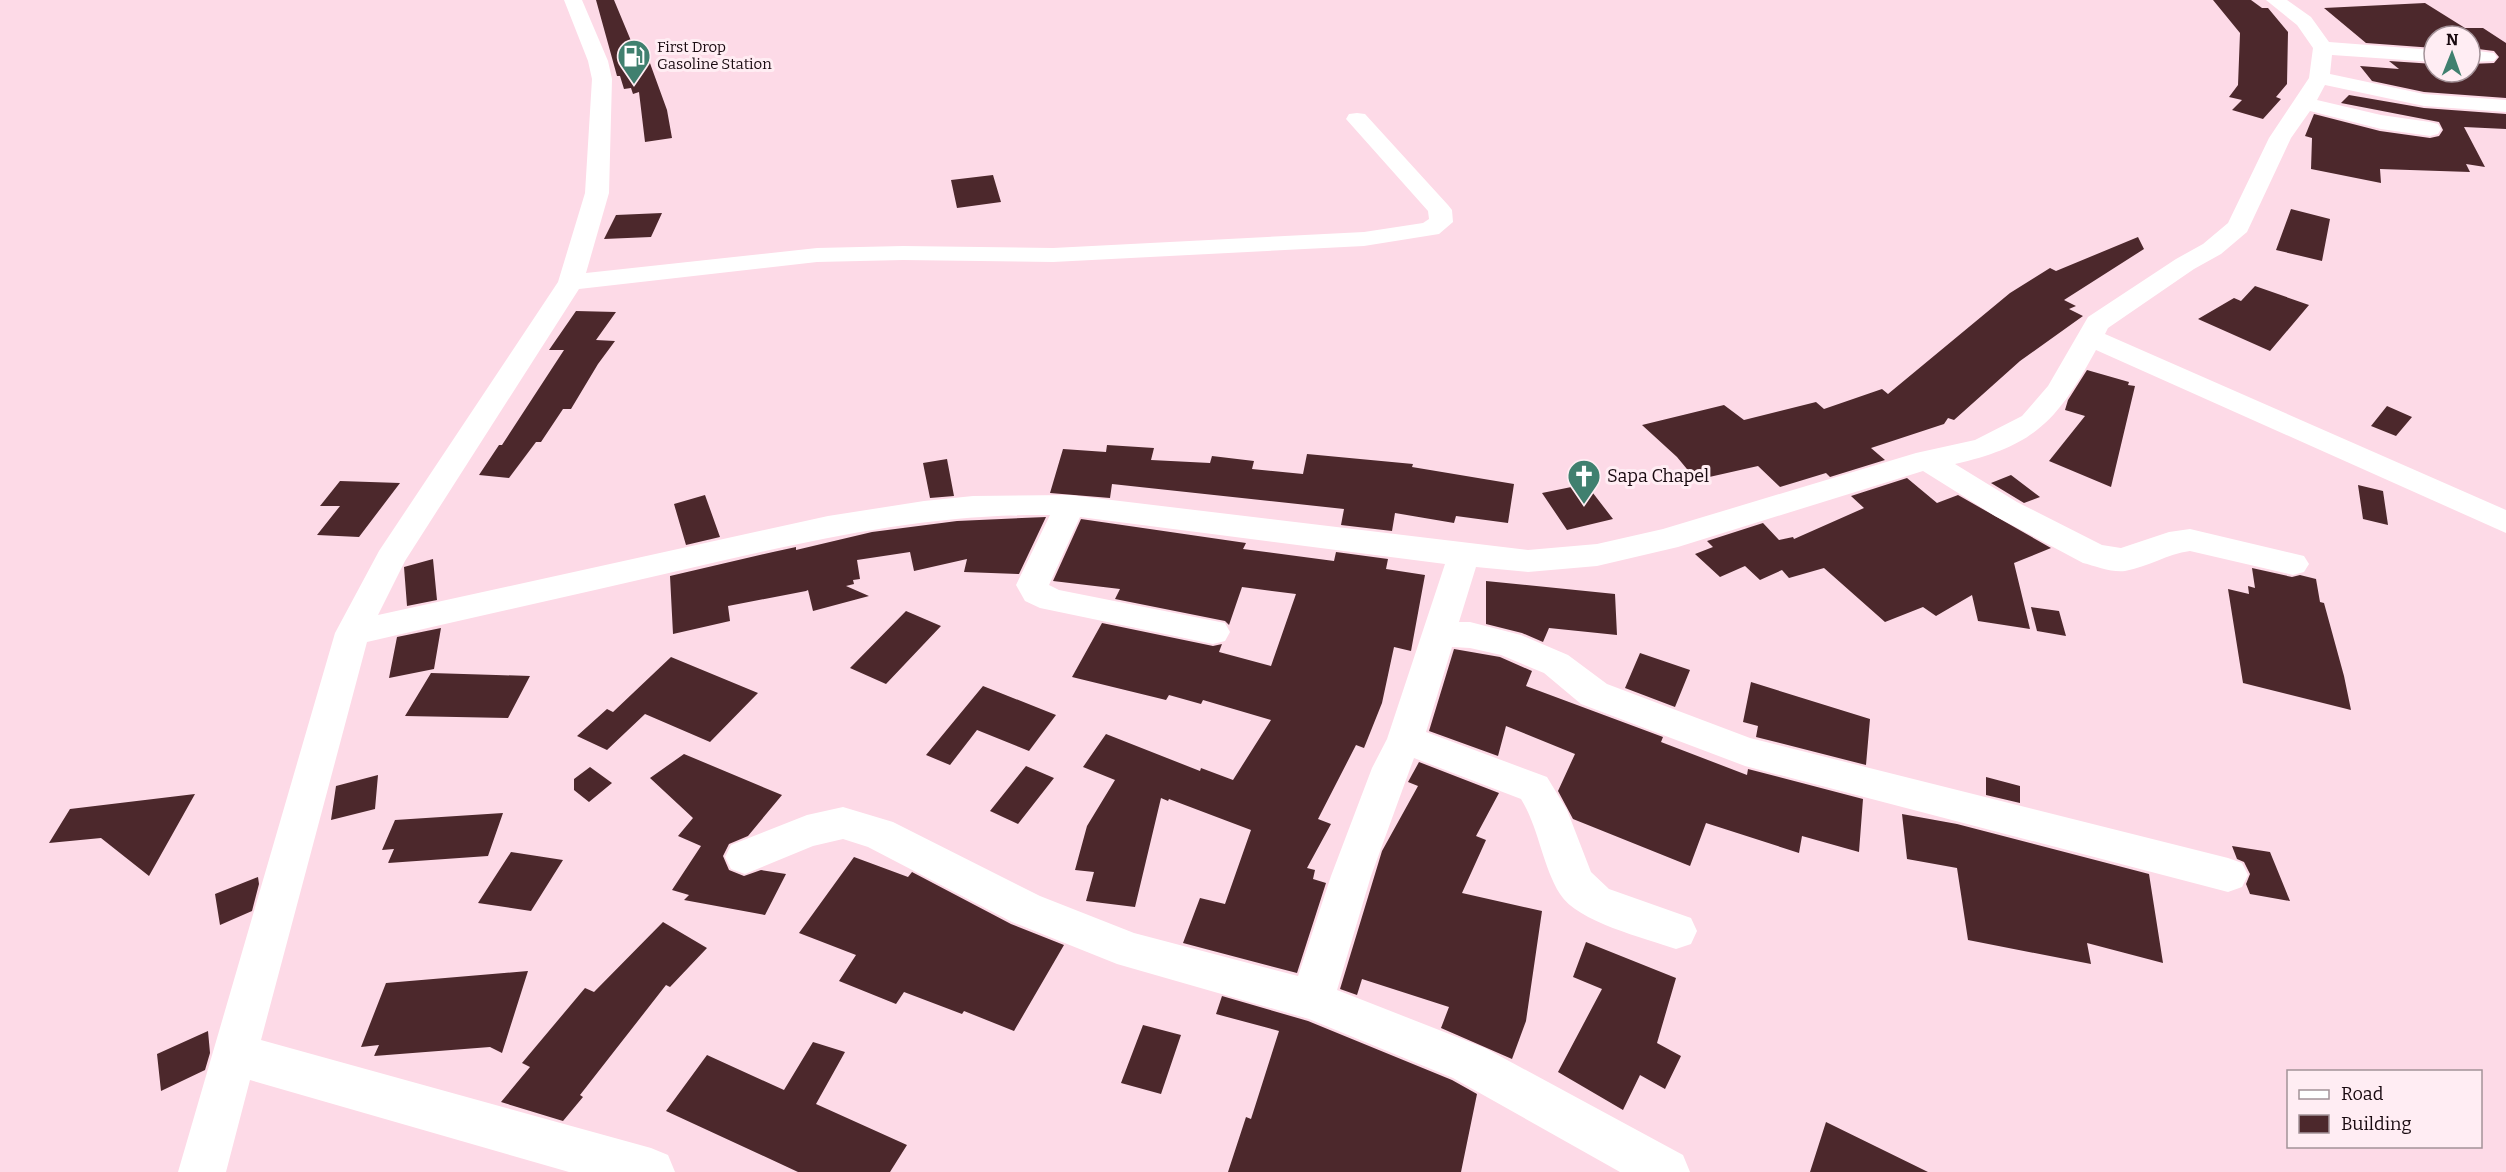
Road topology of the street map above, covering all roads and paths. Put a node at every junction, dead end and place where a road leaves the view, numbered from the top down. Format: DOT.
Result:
graph roads {
  1 [pos="573,0"];
  2 [pos="2275,0"];
  3 [pos="2323,48"];
  4 [pos="2422,55"];
  5 [pos="2312,90"];
  6 [pos="2506,106"];
  7 [pos="1357,120"];
  8 [pos="2430,129"];
  9 [pos="571,282"];
  10 [pos="2090,337"];
  11 [pos="1927,460"];
  12 [pos="1070,505"];
  13 [pos="2506,522"];
  14 [pos="1464,555"];
  15 [pos="2293,564"];
  16 [pos="1213,632"];
  17 [pos="352,633"];
  18 [pos="1440,634"];
  19 [pos="1405,739"];
  20 [pos="745,857"];
  21 [pos="2228,875"];
  22 [pos="1676,931"];
  23 [pos="1312,999"];
  24 [pos="236,1054"];
  25 [pos="202,1172"];
  26 [pos="651,1172"];
  27 [pos="1666,1172"];
  1 -- 9 [label="street"];
  2 -- 3 [label="street"];
  3 -- 4 [label="street"];
  3 -- 5 [label="street"];
  5 -- 6 [label="street"];
  5 -- 8 [label="street"];
  5 -- 10 [label="street"];
  7 -- 9 [label="street"];
  9 -- 17 [label="street"];
  10 -- 11 [label="street"];
  10 -- 13 [label="street"];
  11 -- 14 [label="street"];
  11 -- 15 [label="street"];
  12 -- 14 [label="street"];
  12 -- 16 [label="street"];
  12 -- 17 [label="street"];
  14 -- 18 [label="street"];
  17 -- 24 [label="street"];
  18 -- 19 [label="street"];
  18 -- 21 [label="street"];
  19 -- 22 [label="street"];
  19 -- 23 [label="street"];
  20 -- 23 [label="street"];
  23 -- 27 [label="street"];
  24 -- 25 [label="street"];
  24 -- 26 [label="street"];
}
